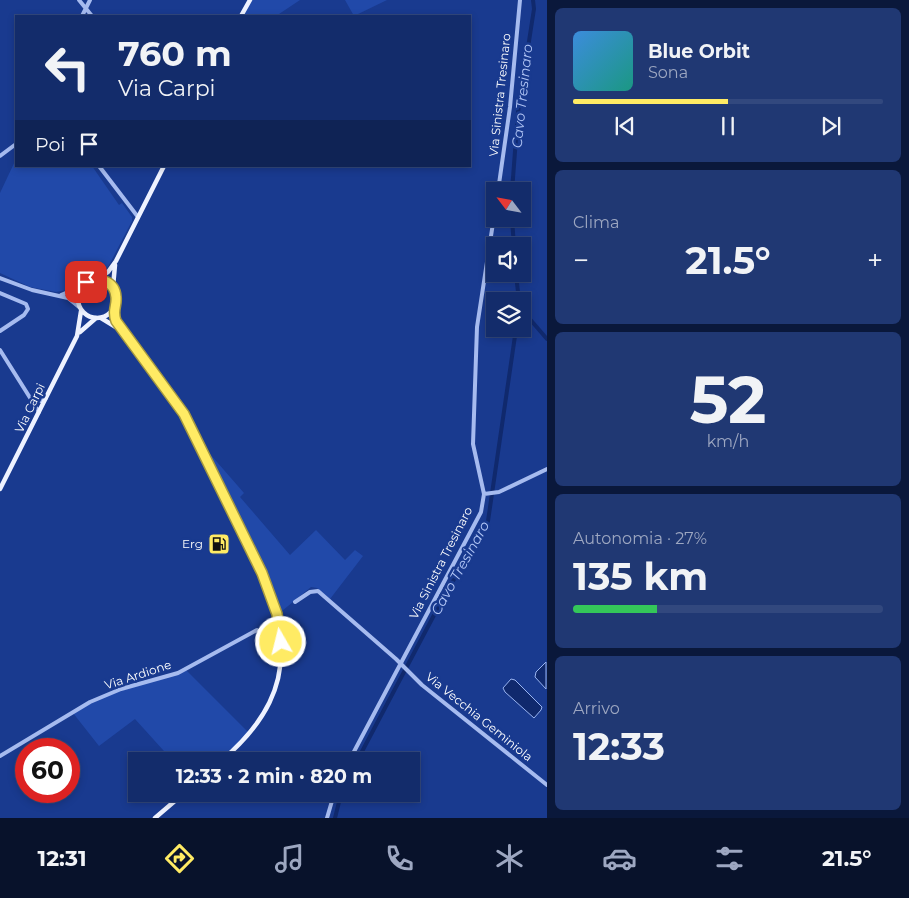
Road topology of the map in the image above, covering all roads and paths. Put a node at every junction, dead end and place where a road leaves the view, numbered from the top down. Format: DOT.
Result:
graph roads {
  1 [pos="79,0"];
  2 [pos="90,0"];
  3 [pos="250,0"];
  4 [pos="520,0"];
  5 [pos="86,9"];
  6 [pos="83,15"];
  7 [pos="91,15"];
  8 [pos="242,15"];
  9 [pos="15,145"];
  10 [pos="0,156"];
  11 [pos="99,167"];
  12 [pos="163,167"];
  13 [pos="499,182"];
  14 [pos="138,217"];
  15 [pos="492,228"];
  16 [pos="116,261"];
  17 [pos="0,278"];
  18 [pos="96,279"];
  19 [pos="82,286"];
  20 [pos="113,288"];
  21 [pos="0,293"];
  22 [pos="58,296"];
  23 [pos="80,309"];
  24 [pos="113,309"];
  25 [pos="98,318"];
  26 [pos="0,331"];
  27 [pos="122,331"];
  28 [pos="77,336"];
  29 [pos="0,350"];
  30 [pos="46,398"];
  31 [pos="33,401"];
  32 [pos="39,412"];
  33 [pos="546,469"];
  34 [pos="0,489"];
  35 [pos="484,494"];
  36 [pos="295,602"];
  37 [pos="257,630"];
  38 [pos="401,664"];
  39 [pos="231,752"];
  40 [pos="354,752"];
  41 [pos="0,756"];
  42 [pos="546,785"];
  43 [pos="174,802"];
  44 [pos="332,802"];
  45 [pos="155,818"];
  46 [pos="327,818"];
  1 -- 5 [label="street"];
  2 -- 5 [label="street"];
  3 -- 8 [label="main road"];
  4 -- 13 [label="street, Via Sinistra Tresinaro"];
  5 -- 6 [label="street"];
  5 -- 7 [label="street"];
  9 -- 10 [label="street"];
  11 -- 14 [label="street"];
  12 -- 14 [label="main road"];
  14 -- 16 [label="main road"];
  15 -- 35 [label="street, Via Sinistra Tresinaro"];
  16 -- 18 [label="main road"];
  16 -- 20 [label="main road"];
  17 -- 22 [label="street"];
  18 -- 19 [label="main road"];
  18 -- 20 [label="main road"];
  19 -- 22 [label="street"];
  19 -- 23 [label="main road, Via Carpi"];
  20 -- 24 [label="main road"];
  21 -- 26 [label="street"];
  22 -- 23 [label="street"];
  23 -- 25 [label="main road"];
  23 -- 28 [label="main road, Via Carpi"];
  24 -- 25 [label="main road, Via Carpi"];
  24 -- 27 [label="main road"];
  25 -- 27 [label="main road"];
  25 -- 28 [label="main road, Via Carpi"];
  27 -- 39 [label="main road"];
  28 -- 30 [label="main road, Via Carpi"];
  29 -- 31 [label="street"];
  30 -- 31 [label="street"];
  30 -- 32 [label="main road, Via Carpi"];
  31 -- 32 [label="street"];
  32 -- 34 [label="main road, Via Carpi"];
  33 -- 35 [label="street"];
  35 -- 38 [label="street, Via Sinistra Tresinaro"];
  36 -- 38 [label="street"];
  37 -- 41 [label="street, Via Ardione"];
  38 -- 40 [label="street, Via Sinistra Tresinaro"];
  38 -- 42 [label="street, Via Vecchia Geminiola"];
  43 -- 45 [label="main road"];
  44 -- 46 [label="street"];
}
